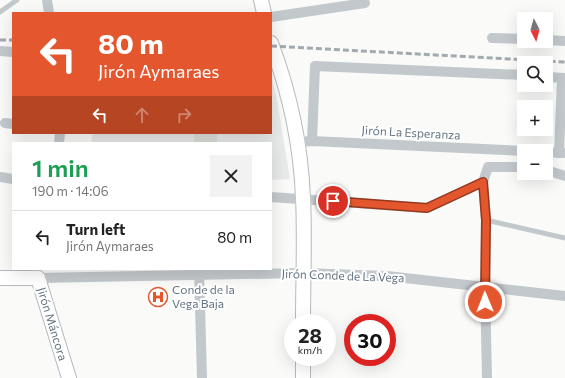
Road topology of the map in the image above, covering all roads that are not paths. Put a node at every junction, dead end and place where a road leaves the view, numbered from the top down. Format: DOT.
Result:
graph roads {
  1 [pos="17,0"];
  2 [pos="47,0"];
  3 [pos="261,0"];
  4 [pos="365,3"];
  5 [pos="0,12"];
  6 [pos="49,12"];
  7 [pos="264,12"];
  8 [pos="272,17"];
  9 [pos="492,38"];
  10 [pos="517,39"];
  11 [pos="553,40"];
  12 [pos="565,41"];
  13 [pos="273,50"];
  14 [pos="0,51"];
  15 [pos="12,52"];
  16 [pos="517,76"];
  17 [pos="553,77"];
  18 [pos="563,78"];
  19 [pos="312,141"];
  20 [pos="297,142"];
  21 [pos="517,151"];
  22 [pos="562,153"];
  23 [pos="517,167"];
  24 [pos="553,172"];
  25 [pos="565,176"];
  26 [pos="0,177"];
  27 [pos="12,179"];
  28 [pos="483,182"];
  29 [pos="272,197"];
  30 [pos="303,199"];
  31 [pos="486,220"];
  32 [pos="565,238"];
  33 [pos="200,272"];
  34 [pos="302,273"];
  35 [pos="37,274"];
  36 [pos="0,278"];
  37 [pos="485,287"];
  38 [pos="565,296"];
  39 [pos="303,314"];
  40 [pos="303,366"];
  41 [pos="69,378"];
  42 [pos="202,378"];
  43 [pos="304,378"];
  44 [pos="487,378"];
  1 -- 5 [label="lane"];
  2 -- 6 [label="street"];
  3 -- 7 [label="street"];
  4 -- 8 [label="street"];
  9 -- 10 [label="street"];
  11 -- 12 [label="street"];
  13 -- 20 [label="street"];
  14 -- 15 [label="street"];
  16 -- 19 [label="street"];
  17 -- 18 [label="street"];
  18 -- 22 [label="street"];
  19 -- 20 [label="street, Jirón La Esperanza"];
  19 -- 21 [label="street, Jirón La Esperanza"];
  20 -- 30 [label="street"];
  23 -- 28 [label="street"];
  24 -- 25 [label="street"];
  26 -- 27 [label="street"];
  28 -- 30 [label="street"];
  28 -- 31 [label="street"];
  29 -- 30 [label="street"];
  30 -- 34 [label="street"];
  31 -- 32 [label="lane"];
  31 -- 37 [label="street"];
  33 -- 34 [label="street, Jirón Conde de La Vega"];
  33 -- 35 [label="street, Jirón Conde de La Vega"];
  33 -- 42 [label="street"];
  34 -- 37 [label="street, Jirón Conde de La Vega"];
  34 -- 39 [label="street"];
  35 -- 36 [label="street, Jirón Conde de La Vega"];
  35 -- 41 [label="street, Jirón Máncora"];
  37 -- 38 [label="street, Jirón Conde de La Vega"];
  37 -- 44 [label="street"];
  40 -- 43 [label="street"];
}
